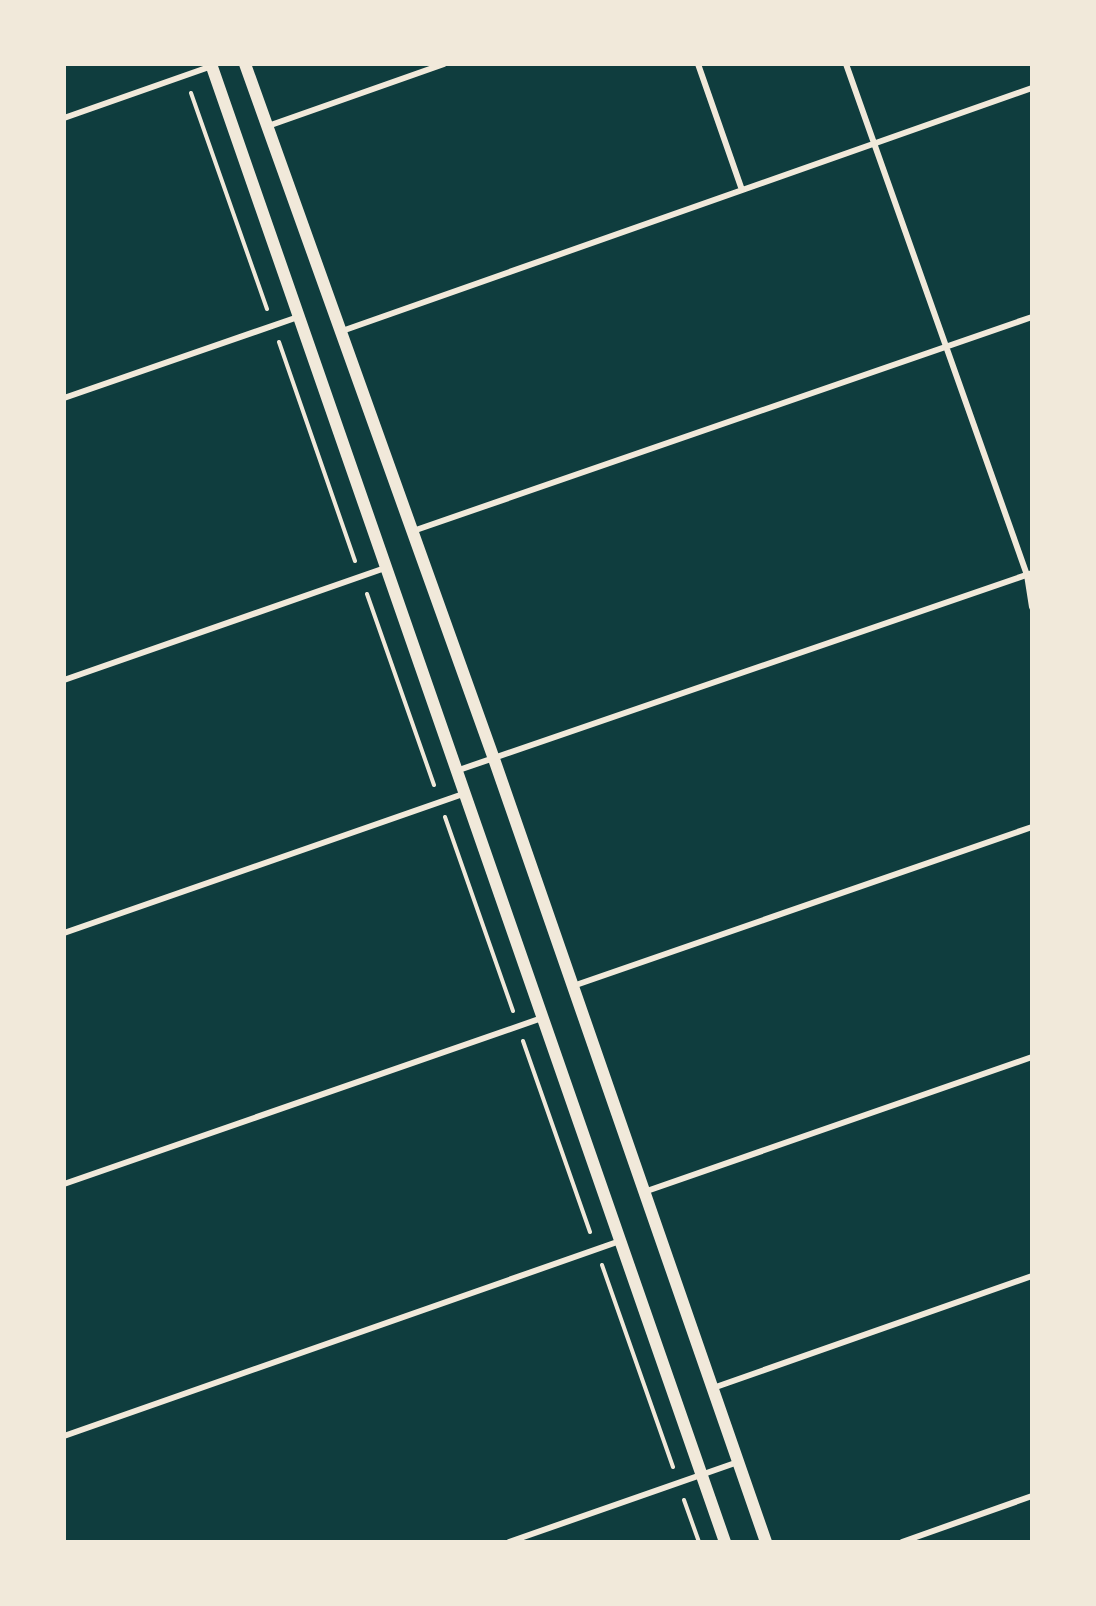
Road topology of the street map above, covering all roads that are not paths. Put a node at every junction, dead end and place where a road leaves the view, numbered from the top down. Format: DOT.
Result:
graph roads {
  1 [pos="245,64"];
  2 [pos="444,64"];
  3 [pos="698,64"];
  4 [pos="846,64"];
  5 [pos="211,65"];
  6 [pos="1032,88"];
  7 [pos="64,118"];
  8 [pos="268,126"];
  9 [pos="873,144"];
  10 [pos="742,190"];
  11 [pos="298,316"];
  12 [pos="1032,317"];
  13 [pos="342,331"];
  14 [pos="945,347"];
  15 [pos="64,398"];
  16 [pos="413,531"];
  17 [pos="385,568"];
  18 [pos="1029,574"];
  19 [pos="1032,607"];
  20 [pos="64,680"];
  21 [pos="494,759"];
  22 [pos="455,771"];
  23 [pos="463,794"];
  24 [pos="1032,826"];
  25 [pos="64,933"];
  26 [pos="573,986"];
  27 [pos="542,1018"];
  28 [pos="1032,1057"];
  29 [pos="64,1184"];
  30 [pos="644,1192"];
  31 [pos="620,1241"];
  32 [pos="1032,1276"];
  33 [pos="712,1388"];
  34 [pos="64,1436"];
  35 [pos="738,1461"];
  36 [pos="702,1474"];
  37 [pos="1032,1496"];
  38 [pos="509,1542"];
  39 [pos="726,1542"];
  40 [pos="766,1542"];
  41 [pos="902,1542"];
  1 -- 8 [label="main road"];
  2 -- 8 [label="street"];
  3 -- 10 [label="street"];
  4 -- 9 [label="street"];
  5 -- 7 [label="street"];
  5 -- 11 [label="main road"];
  6 -- 9 [label="street"];
  8 -- 13 [label="main road"];
  9 -- 10 [label="street"];
  9 -- 14 [label="street"];
  10 -- 13 [label="street"];
  11 -- 15 [label="street"];
  11 -- 17 [label="main road"];
  12 -- 14 [label="street"];
  13 -- 16 [label="main road"];
  14 -- 16 [label="street"];
  14 -- 18 [label="street"];
  16 -- 21 [label="main road"];
  17 -- 20 [label="street"];
  17 -- 22 [label="main road"];
  18 -- 19 [label="street"];
  18 -- 21 [label="street"];
  21 -- 22 [label="street"];
  21 -- 26 [label="main road"];
  22 -- 23 [label="main road"];
  23 -- 25 [label="street"];
  23 -- 27 [label="main road"];
  24 -- 26 [label="street"];
  26 -- 30 [label="main road"];
  27 -- 29 [label="street"];
  27 -- 31 [label="main road"];
  28 -- 30 [label="street"];
  30 -- 33 [label="main road"];
  31 -- 34 [label="street"];
  31 -- 36 [label="main road"];
  32 -- 33 [label="street"];
  33 -- 35 [label="main road"];
  35 -- 36 [label="street"];
  35 -- 40 [label="main road"];
  36 -- 38 [label="street"];
  36 -- 39 [label="main road"];
  37 -- 41 [label="street"];
}
